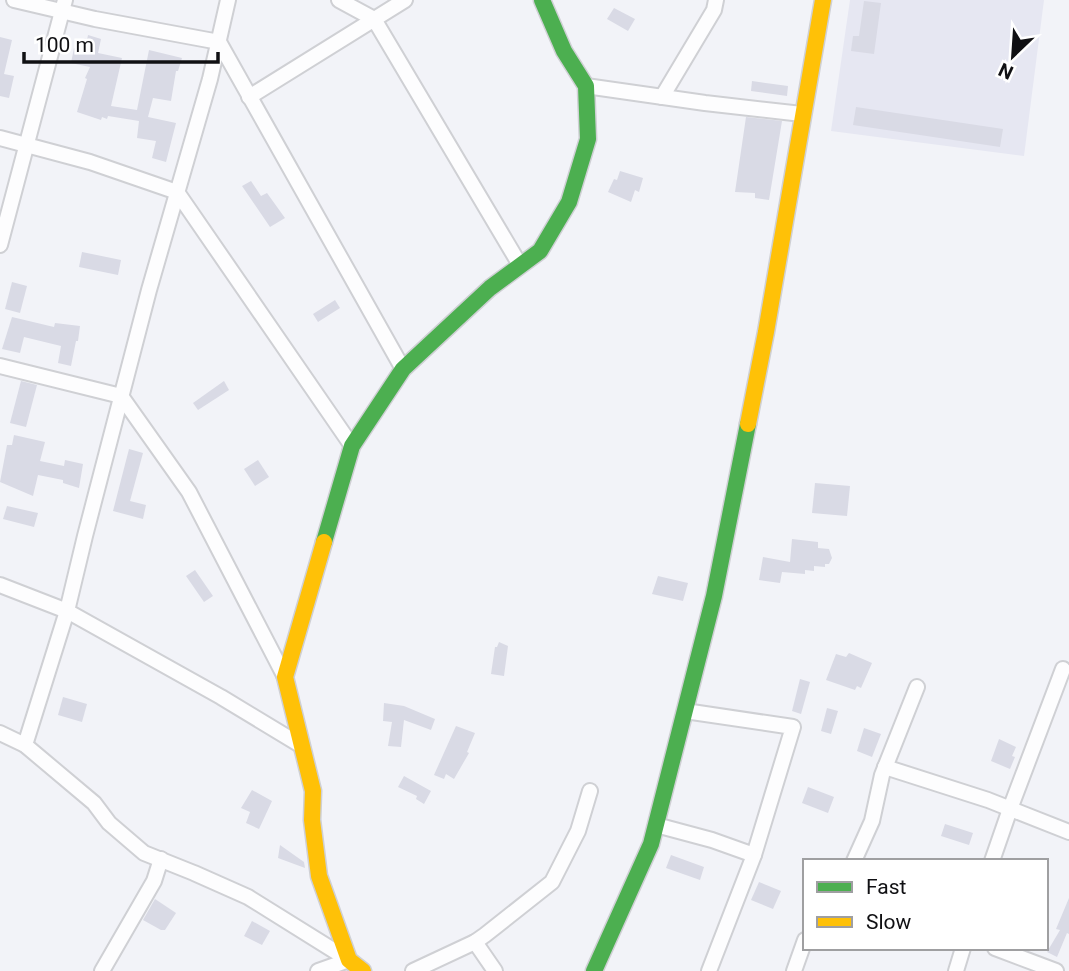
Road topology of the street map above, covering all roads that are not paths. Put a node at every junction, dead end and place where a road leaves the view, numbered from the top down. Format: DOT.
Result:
graph roads {
  1 [pos="14,0"];
  2 [pos="228,0"];
  3 [pos="339,0"];
  4 [pos="405,0"];
  5 [pos="542,0"];
  6 [pos="716,0"];
  7 [pos="823,0"];
  8 [pos="63,6"];
  9 [pos="374,19"];
  10 [pos="219,42"];
  11 [pos="586,86"];
  12 [pos="249,97"];
  13 [pos="662,97"];
  14 [pos="803,114"];
  15 [pos="0,138"];
  16 [pos="27,145"];
  17 [pos="177,192"];
  18 [pos="0,245"];
  19 [pos="520,265"];
  20 [pos="0,366"];
  21 [pos="403,369"];
  22 [pos="121,396"];
  23 [pos="352,446"];
  24 [pos="0,585"];
  25 [pos="67,611"];
  26 [pos="1063,669"];
  27 [pos="285,677"];
  28 [pos="917,687"];
  29 [pos="685,711"];
  30 [pos="0,733"];
  31 [pos="25,745"];
  32 [pos="302,746"];
  33 [pos="885,767"];
  34 [pos="590,791"];
  35 [pos="1010,809"];
  36 [pos="656,825"];
  37 [pos="1069,832"];
  38 [pos="754,855"];
  39 [pos="161,859"];
  40 [pos="855,859"];
  41 [pos="993,859"];
  42 [pos="475,942"];
  43 [pos="803,946"];
  44 [pos="962,950"];
  45 [pos="999,950"];
  46 [pos="349,960"];
  47 [pos="1033,967"];
  48 [pos="102,971"];
  49 [pos="318,971"];
  50 [pos="363,971"];
  51 [pos="413,971"];
  52 [pos="495,971"];
  53 [pos="594,971"];
  54 [pos="709,971"];
  55 [pos="794,971"];
  56 [pos="956,971"];
  57 [pos="1056,971"];
  1 -- 8 [label="street"];
  2 -- 10 [label="street"];
  3 -- 9 [label="street"];
  4 -- 9 [label="street"];
  5 -- 11 [label="street"];
  6 -- 13 [label="street"];
  7 -- 14 [label="street"];
  8 -- 10 [label="street"];
  8 -- 16 [label="street"];
  9 -- 12 [label="street"];
  9 -- 19 [label="street"];
  10 -- 12 [label="street"];
  10 -- 17 [label="street"];
  11 -- 13 [label="street"];
  11 -- 19 [label="street"];
  12 -- 21 [label="street"];
  13 -- 14 [label="street"];
  14 -- 29 [label="street"];
  15 -- 16 [label="street"];
  16 -- 17 [label="street"];
  16 -- 18 [label="street"];
  17 -- 22 [label="street"];
  17 -- 23 [label="street"];
  19 -- 21 [label="street"];
  20 -- 22 [label="street"];
  21 -- 23 [label="street"];
  22 -- 25 [label="street"];
  22 -- 27 [label="street"];
  23 -- 27 [label="street"];
  24 -- 25 [label="street"];
  25 -- 31 [label="street"];
  25 -- 32 [label="street"];
  26 -- 35 [label="street"];
  27 -- 32 [label="street"];
  28 -- 33 [label="street"];
  29 -- 36 [label="street"];
  29 -- 38 [label="street"];
  30 -- 31 [label="street"];
  31 -- 39 [label="street"];
  32 -- 46 [label="street"];
  33 -- 35 [label="street"];
  33 -- 40 [label="street"];
  34 -- 42 [label="street"];
  35 -- 37 [label="street"];
  35 -- 41 [label="street"];
  36 -- 38 [label="street"];
  36 -- 53 [label="street"];
  38 -- 54 [label="street"];
  39 -- 46 [label="street"];
  39 -- 48 [label="street"];
  42 -- 51 [label="street"];
  42 -- 52 [label="street"];
  43 -- 55 [label="street"];
  44 -- 56 [label="street"];
  45 -- 47 [label="street"];
  46 -- 49 [label="street"];
  46 -- 50 [label="street"];
  47 -- 57 [label="street"];
}
